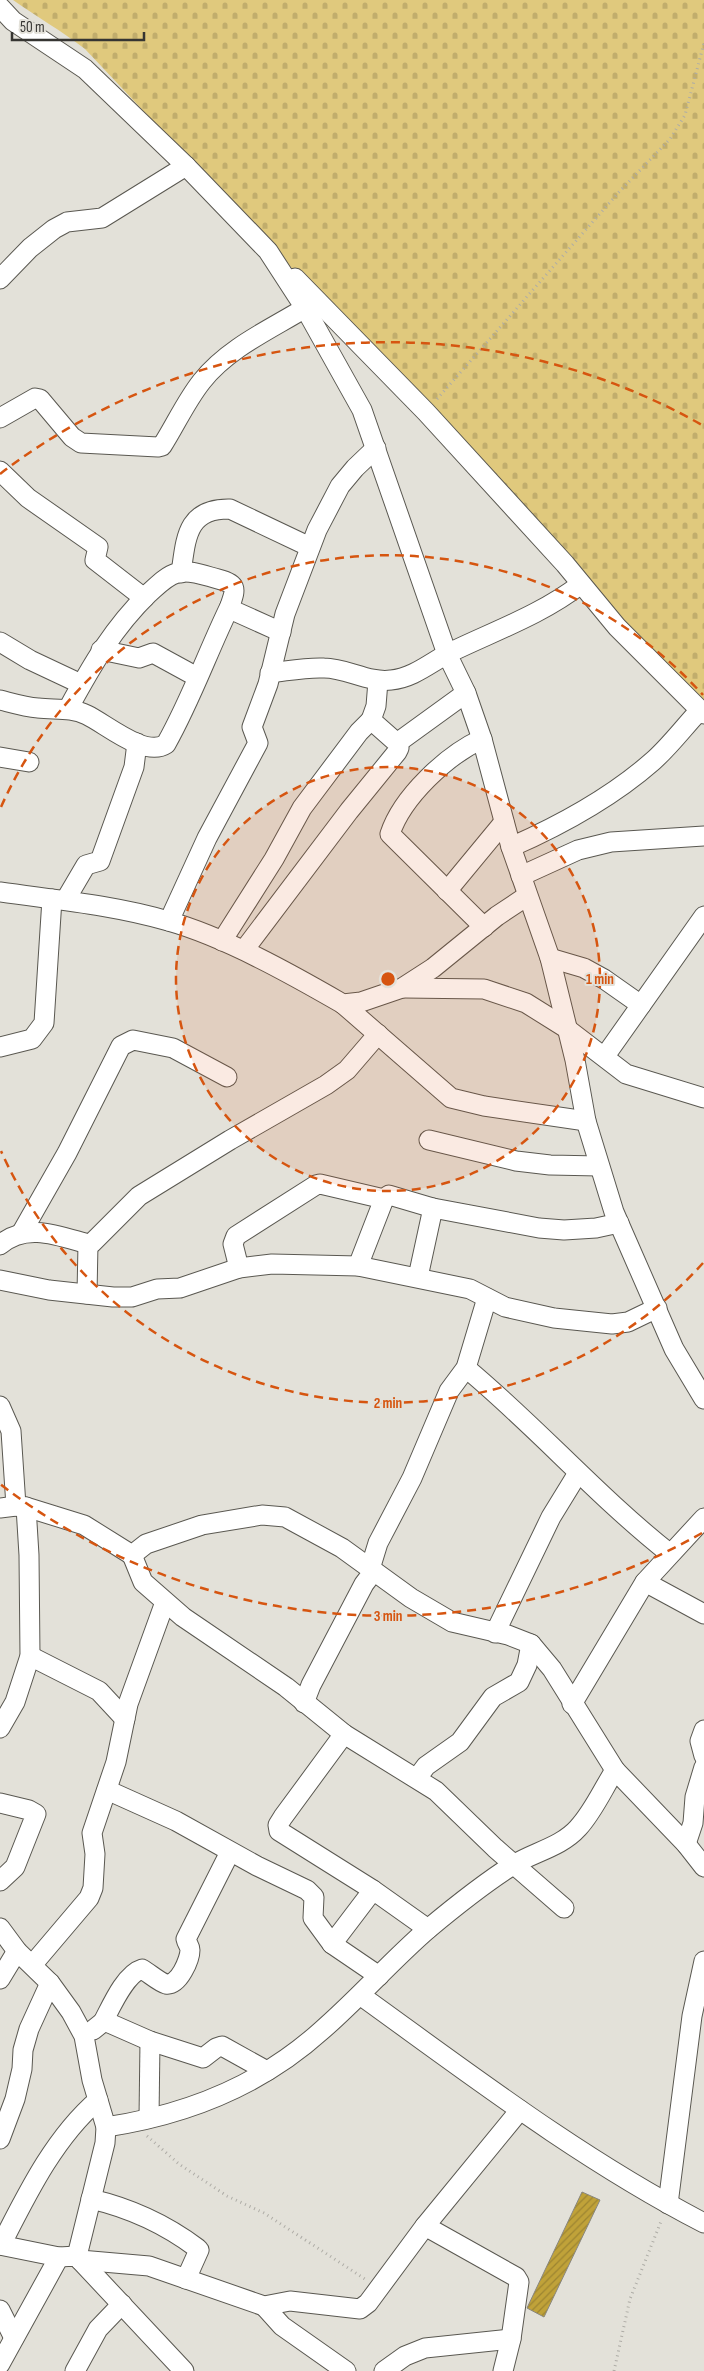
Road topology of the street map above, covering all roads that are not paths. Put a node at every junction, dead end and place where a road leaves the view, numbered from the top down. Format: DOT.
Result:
graph roads {
  1 [pos="0,6"];
  2 [pos="7,23"];
  3 [pos="186,166"];
  4 [pos="268,251"];
  5 [pos="0,279"];
  6 [pos="305,308"];
  7 [pos="0,418"];
  8 [pos="376,448"];
  9 [pos="0,471"];
  10 [pos="310,547"];
  11 [pos="181,573"];
  12 [pos="581,584"];
  13 [pos="144,598"];
  14 [pos="230,606"];
  15 [pos="280,632"];
  16 [pos="0,642"];
  17 [pos="101,650"];
  18 [pos="447,654"];
  19 [pos="270,673"];
  20 [pos="198,677"];
  21 [pos="378,681"];
  22 [pos="81,684"];
  23 [pos="466,694"];
  24 [pos="0,700"];
  25 [pos="68,708"];
  26 [pos="702,712"];
  27 [pos="371,720"];
  28 [pos="482,739"];
  29 [pos="137,743"];
  30 [pos="397,743"];
  31 [pos="0,757"];
  32 [pos="28,762"];
  33 [pos="504,822"];
  34 [pos="704,836"];
  35 [pos="511,847"];
  36 [pos="521,876"];
  37 [pos="447,891"];
  38 [pos="0,892"];
  39 [pos="527,896"];
  40 [pos="59,899"];
  41 [pos="704,916"];
  42 [pos="169,921"];
  43 [pos="484,927"];
  44 [pos="222,941"];
  45 [pos="244,950"];
  46 [pos="550,958"];
  47 [pos="402,988"];
  48 [pos="343,1004"];
  49 [pos="640,1005"];
  50 [pos="566,1028"];
  51 [pos="378,1034"];
  52 [pos="0,1047"];
  53 [pos="605,1056"];
  54 [pos="227,1077"];
  55 [pos="704,1098"];
  56 [pos="586,1121"];
  57 [pos="429,1140"];
  58 [pos="599,1166"];
  59 [pos="384,1199"];
  60 [pos="433,1208"];
  61 [pos="619,1223"];
  62 [pos="22,1232"];
  63 [pos="88,1244"];
  64 [pos="0,1245"];
  65 [pos="358,1266"];
  66 [pos="239,1268"];
  67 [pos="418,1277"];
  68 [pos="0,1280"];
  69 [pos="87,1294"];
  70 [pos="487,1298"];
  71 [pos="657,1308"];
  72 [pos="466,1368"];
  73 [pos="703,1395"];
  74 [pos="0,1406"];
  75 [pos="578,1473"];
  76 [pos="14,1507"];
  77 [pos="704,1518"];
  78 [pos="669,1553"];
  79 [pos="132,1555"];
  80 [pos="372,1570"];
  81 [pos="645,1582"];
  82 [pos="165,1602"];
  83 [pos="704,1614"];
  84 [pos="495,1633"];
  85 [pos="531,1644"];
  86 [pos="30,1656"];
  87 [pos="304,1702"];
  88 [pos="572,1704"];
  89 [pos="125,1719"];
  90 [pos="0,1728"];
  91 [pos="704,1730"];
  92 [pos="344,1734"];
  93 [pos="704,1756"];
  94 [pos="704,1767"];
  95 [pos="614,1770"];
  96 [pos="417,1778"];
  97 [pos="107,1790"];
  98 [pos="0,1803"];
  99 [pos="686,1844"];
  100 [pos="230,1852"];
  101 [pos="514,1865"];
  102 [pos="704,1867"];
  103 [pos="0,1881"];
  104 [pos="373,1890"];
  105 [pos="564,1908"];
  106 [pos="0,1928"];
  107 [pos="428,1929"];
  108 [pos="332,1944"];
  109 [pos="17,1951"];
  110 [pos="704,1961"];
  111 [pos="33,1964"];
  112 [pos="379,1976"];
  113 [pos="0,1979"];
  114 [pos="50,1983"];
  115 [pos="360,1995"];
  116 [pos="103,2022"];
  117 [pos="84,2036"];
  118 [pos="150,2041"];
  119 [pos="267,2071"];
  120 [pos="98,2100"];
  121 [pos="520,2110"];
  122 [pos="140,2121"];
  123 [pos="106,2127"];
  124 [pos="0,2139"];
  125 [pos="91,2199"];
  126 [pos="668,2204"];
  127 [pos="704,2223"];
  128 [pos="425,2226"];
  129 [pos="1,2245"];
  130 [pos="72,2257"];
  131 [pos="186,2279"];
  132 [pos="122,2304"];
  133 [pos="264,2306"];
  134 [pos="0,2310"];
  135 [pos="14,2338"];
  136 [pos="511,2339"];
  137 [pos="0,2364"];
  138 [pos="0,2369"];
  139 [pos="4,2371"];
  140 [pos="75,2371"];
  141 [pos="184,2371"];
  142 [pos="346,2371"];
  143 [pos="384,2371"];
  144 [pos="503,2371"];
  1 -- 2 [label="street"];
  2 -- 3 [label="street"];
  3 -- 4 [label="street"];
  3 -- 5 [label="street"];
  4 -- 6 [label="street"];
  4 -- 12 [label="street"];
  6 -- 7 [label="street"];
  6 -- 8 [label="street"];
  8 -- 10 [label="street"];
  8 -- 18 [label="street"];
  9 -- 13 [label="street"];
  10 -- 11 [label="street"];
  10 -- 15 [label="street"];
  11 -- 13 [label="street"];
  11 -- 14 [label="street"];
  12 -- 18 [label="street"];
  12 -- 26 [label="street"];
  13 -- 17 [label="street"];
  14 -- 15 [label="street"];
  14 -- 20 [label="street"];
  15 -- 19 [label="street"];
  16 -- 22 [label="street"];
  17 -- 20 [label="street"];
  17 -- 22 [label="street"];
  18 -- 21 [label="street"];
  18 -- 23 [label="street"];
  19 -- 21 [label="street"];
  19 -- 42 [label="street"];
  20 -- 29 [label="street"];
  21 -- 27 [label="street"];
  22 -- 25 [label="street"];
  23 -- 28 [label="street"];
  23 -- 30 [label="street"];
  24 -- 25 [label="street"];
  25 -- 29 [label="street"];
  26 -- 35 [label="street"];
  27 -- 30 [label="street"];
  27 -- 44 [label="street"];
  28 -- 33 [label="street"];
  28 -- 37 [label="street"];
  29 -- 40 [label="street"];
  30 -- 45 [label="street"];
  31 -- 32 [label="street"];
  33 -- 35 [label="street"];
  33 -- 37 [label="street"];
  34 -- 36 [label="street"];
  35 -- 36 [label="street"];
  36 -- 39 [label="street"];
  37 -- 43 [label="street"];
  38 -- 40 [label="street"];
  39 -- 43 [label="street"];
  39 -- 46 [label="street"];
  40 -- 42 [label="street"];
  40 -- 52 [label="street"];
  41 -- 49 [label="street"];
  42 -- 44 [label="street"];
  43 -- 47 [label="street"];
  44 -- 45 [label="street"];
  45 -- 48 [label="street"];
  46 -- 49 [label="street"];
  46 -- 50 [label="street"];
  47 -- 48 [label="street"];
  47 -- 50 [label="street"];
  48 -- 51 [label="street"];
  49 -- 53 [label="street"];
  50 -- 53 [label="street"];
  50 -- 56 [label="street"];
  51 -- 56 [label="street"];
  51 -- 63 [label="street"];
  53 -- 55 [label="street"];
  54 -- 62 [label="street"];
  56 -- 58 [label="street"];
  57 -- 58 [label="street"];
  58 -- 61 [label="street"];
  59 -- 60 [label="street"];
  59 -- 65 [label="street"];
  59 -- 66 [label="street"];
  60 -- 61 [label="street"];
  60 -- 67 [label="street"];
  61 -- 71 [label="street"];
  62 -- 63 [label="street"];
  62 -- 64 [label="street"];
  63 -- 69 [label="street"];
  65 -- 66 [label="street"];
  65 -- 67 [label="street"];
  66 -- 69 [label="street"];
  67 -- 70 [label="street"];
  68 -- 69 [label="street"];
  70 -- 71 [label="street"];
  70 -- 72 [label="street"];
  71 -- 73 [label="street"];
  72 -- 75 [label="street"];
  72 -- 80 [label="street"];
  74 -- 76 [label="street"];
  75 -- 78 [label="street"];
  75 -- 84 [label="street"];
  76 -- 79 [label="street"];
  76 -- 86 [label="street"];
  77 -- 78 [label="street"];
  78 -- 81 [label="street"];
  79 -- 80 [label="street"];
  79 -- 82 [label="street"];
  80 -- 84 [label="street"];
  80 -- 87 [label="street"];
  81 -- 83 [label="street"];
  81 -- 88 [label="street"];
  82 -- 87 [label="street"];
  82 -- 89 [label="street"];
  84 -- 85 [label="street"];
  85 -- 88 [label="street"];
  85 -- 96 [label="street"];
  86 -- 89 [label="street"];
  86 -- 90 [label="street"];
  87 -- 92 [label="street"];
  88 -- 95 [label="street"];
  89 -- 97 [label="street"];
  91 -- 93 [label="street"];
  92 -- 96 [label="street"];
  92 -- 104 [label="street"];
  94 -- 99 [label="street"];
  95 -- 99 [label="street"];
  95 -- 101 [label="street"];
  96 -- 101 [label="street"];
  97 -- 100 [label="street"];
  97 -- 111 [label="street"];
  98 -- 103 [label="street"];
  99 -- 102 [label="street"];
  100 -- 108 [label="street"];
  100 -- 116 [label="street"];
  101 -- 105 [label="street"];
  101 -- 107 [label="street"];
  104 -- 107 [label="street"];
  104 -- 108 [label="street"];
  106 -- 109 [label="street"];
  107 -- 112 [label="street"];
  108 -- 112 [label="street"];
  109 -- 111 [label="street"];
  109 -- 113 [label="street"];
  110 -- 126 [label="street"];
  111 -- 114 [label="street"];
  112 -- 115 [label="street"];
  114 -- 117 [label="street"];
  114 -- 124 [label="street"];
  115 -- 119 [label="street"];
  115 -- 121 [label="street"];
  116 -- 117 [label="street"];
  116 -- 118 [label="street"];
  117 -- 120 [label="street"];
  118 -- 119 [label="street"];
  118 -- 122 [label="street"];
  119 -- 122 [label="street"];
  120 -- 123 [label="street"];
  120 -- 129 [label="street"];
  121 -- 126 [label="street"];
  121 -- 128 [label="street"];
  122 -- 123 [label="street"];
  123 -- 125 [label="street"];
  125 -- 130 [label="street"];
  125 -- 131 [label="street"];
  126 -- 127 [label="street"];
  128 -- 133 [label="street"];
  128 -- 136 [label="street"];
  129 -- 130 [label="street"];
  130 -- 131 [label="street"];
  130 -- 132 [label="street"];
  130 -- 135 [label="street"];
  131 -- 133 [label="street"];
  132 -- 140 [label="street"];
  132 -- 141 [label="street"];
  133 -- 142 [label="street"];
  134 -- 135 [label="street"];
  135 -- 137 [label="street"];
  136 -- 143 [label="street"];
  136 -- 144 [label="street"];
  138 -- 139 [label="street"];
}
